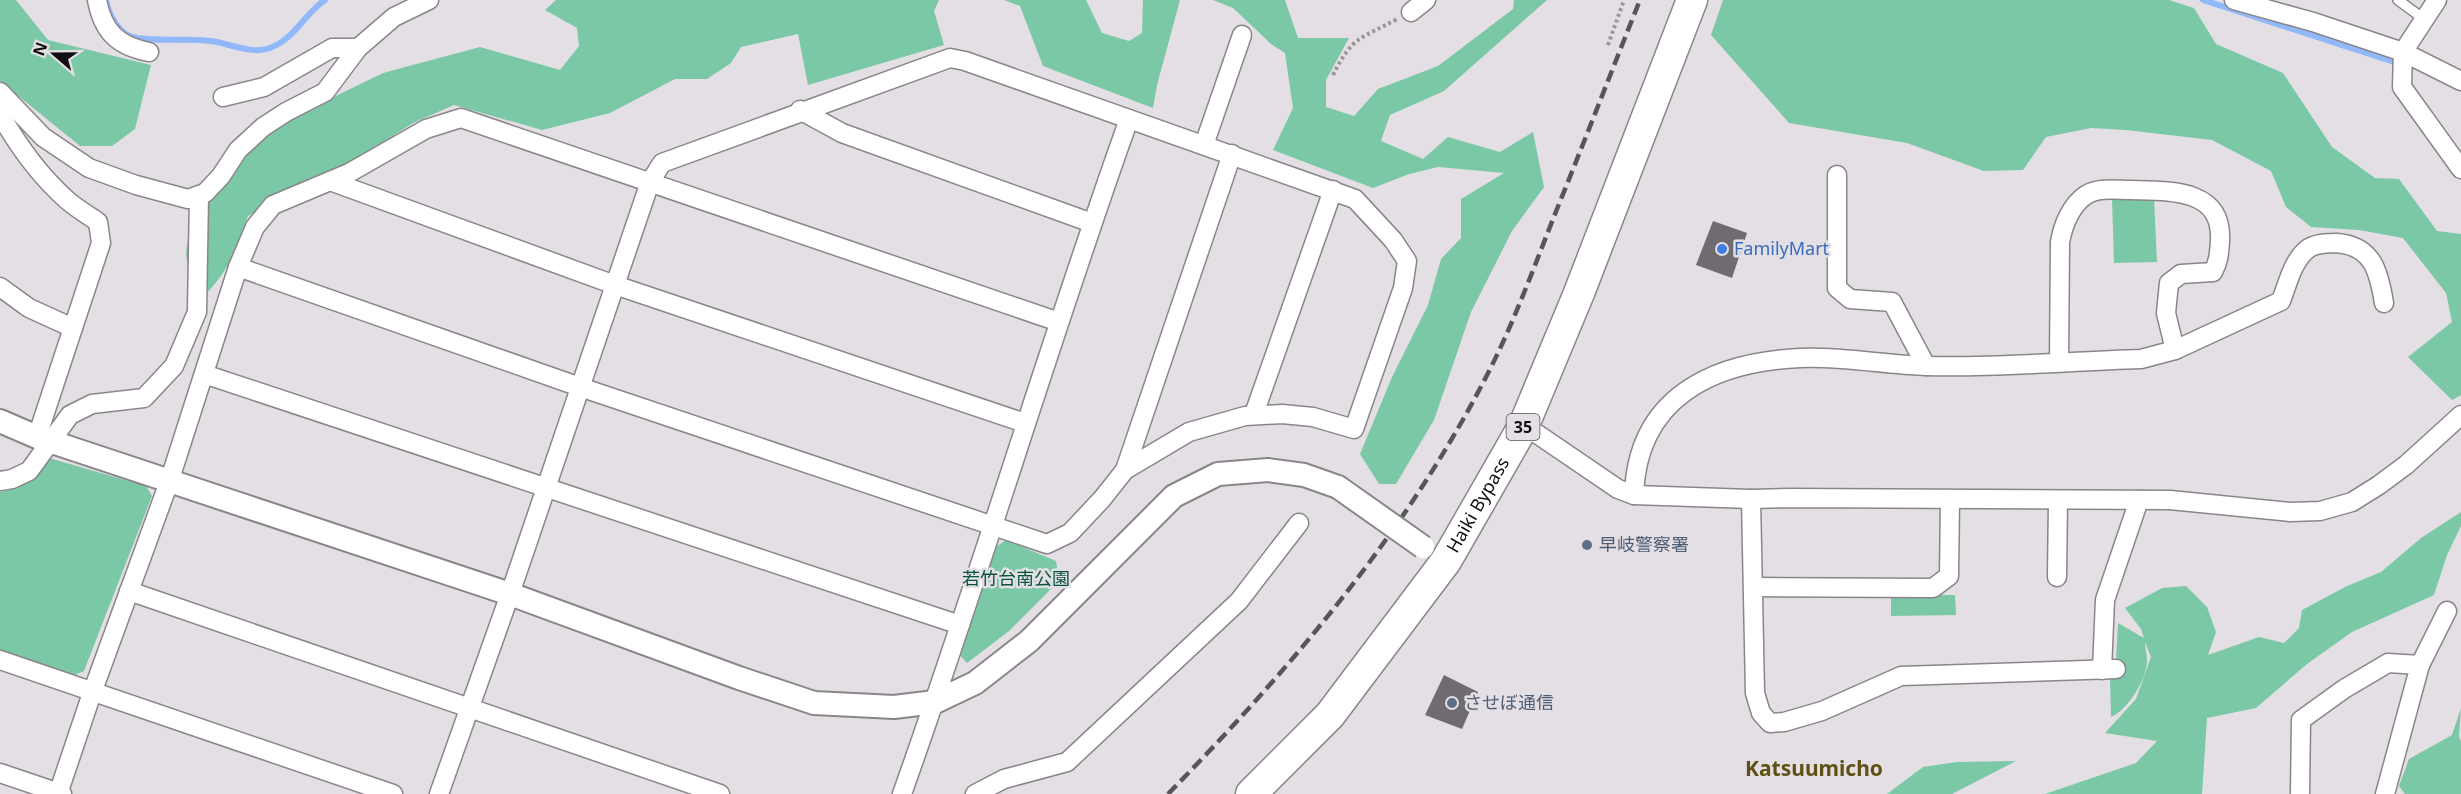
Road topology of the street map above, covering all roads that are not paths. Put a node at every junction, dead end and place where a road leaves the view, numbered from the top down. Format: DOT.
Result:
graph roads {
  1 [pos="97,0"];
  2 [pos="429,0"];
  3 [pos="1426,0"];
  4 [pos="1692,0"];
  5 [pos="2234,0"];
  6 [pos="2398,0"];
  7 [pos="2437,0"];
  8 [pos="1411,12"];
  9 [pos="2424,19"];
  10 [pos="1242,35"];
  11 [pos="358,48"];
  12 [pos="149,52"];
  13 [pos="2403,52"];
  14 [pos="2461,81"];
  15 [pos="0,92"];
  16 [pos="223,97"];
  17 [pos="801,110"];
  18 [pos="0,114"];
  19 [pos="1130,118"];
  20 [pos="1204,145"];
  21 [pos="1232,154"];
  22 [pos="2461,168"];
  23 [pos="1837,174"];
  24 [pos="330,181"];
  25 [pos="650,182"];
  26 [pos="1333,190"];
  27 [pos="199,195"];
  28 [pos="1092,222"];
  29 [pos="238,267"];
  30 [pos="615,285"];
  31 [pos="0,287"];
  32 [pos="2384,303"];
  33 [pos="1059,322"];
  34 [pos="73,327"];
  35 [pos="2175,350"];
  36 [pos="2059,362"];
  37 [pos="1926,366"];
  38 [pos="204,374"];
  39 [pos="580,387"];
  40 [pos="1254,414"];
  41 [pos="2461,415"];
  42 [pos="0,421"];
  43 [pos="1025,423"];
  44 [pos="1524,425"];
  45 [pos="44,439"];
  46 [pos="1125,470"];
  47 [pos="0,481"];
  48 [pos="170,482"];
  49 [pos="546,487"];
  50 [pos="1634,495"];
  51 [pos="1751,499"];
  52 [pos="1950,500"];
  53 [pos="2058,500"];
  54 [pos="2139,500"];
  55 [pos="1299,523"];
  56 [pos="993,525"];
  57 [pos="1435,554"];
  58 [pos="2057,577"];
  59 [pos="1754,587"];
  60 [pos="129,591"];
  61 [pos="510,594"];
  62 [pos="2447,611"];
  63 [pos="960,625"];
  64 [pos="0,660"];
  65 [pos="2420,665"];
  66 [pos="92,693"];
  67 [pos="935,702"];
  68 [pos="469,709"];
  69 [pos="0,773"];
  70 [pos="60,794"];
  71 [pos="393,794"];
  72 [pos="439,794"];
  73 [pos="720,794"];
  74 [pos="902,794"];
  75 [pos="975,794"];
  76 [pos="1251,794"];
  77 [pos="2300,794"];
  78 [pos="2385,794"];
  1 -- 12 [label="street"];
  2 -- 11 [label="street"];
  3 -- 8 [label="street"];
  4 -- 44 [label="highway, Haiki Bypass / 35"];
  5 -- 13 [label="street"];
  6 -- 9 [label="lane"];
  7 -- 9 [label="street"];
  9 -- 13 [label="street"];
  10 -- 20 [label="street"];
  11 -- 16 [label="street"];
  11 -- 27 [label="street"];
  13 -- 14 [label="street"];
  13 -- 22 [label="street"];
  15 -- 27 [label="street"];
  17 -- 19 [label="street"];
  17 -- 25 [label="street"];
  17 -- 28 [label="street"];
  18 -- 34 [label="street"];
  19 -- 20 [label="street"];
  19 -- 28 [label="street"];
  20 -- 21 [label="street"];
  21 -- 26 [label="street"];
  21 -- 46 [label="street"];
  23 -- 37 [label="street"];
  24 -- 25 [label="street"];
  24 -- 29 [label="street"];
  24 -- 30 [label="street"];
  25 -- 30 [label="street"];
  25 -- 33 [label="street"];
  26 -- 40 [label="street"];
  26 -- 40 [label="street"];
  27 -- 45 [label="street"];
  28 -- 33 [label="street"];
  29 -- 38 [label="street"];
  29 -- 39 [label="street"];
  30 -- 39 [label="street"];
  30 -- 43 [label="street"];
  31 -- 34 [label="street"];
  32 -- 35 [label="street"];
  33 -- 43 [label="street"];
  34 -- 45 [label="street"];
  35 -- 36 [label="street"];
  35 -- 36 [label="street"];
  36 -- 37 [label="street"];
  37 -- 50 [label="street"];
  38 -- 48 [label="street"];
  38 -- 49 [label="street"];
  39 -- 49 [label="street"];
  39 -- 56 [label="street"];
  40 -- 46 [label="street"];
  41 -- 54 [label="street"];
  42 -- 45 [label="street"];
  43 -- 56 [label="street"];
  44 -- 50 [label="street"];
  44 -- 57 [label="highway, Haiki Bypass / 35"];
  45 -- 47 [label="street"];
  45 -- 48 [label="street"];
  46 -- 56 [label="street"];
  48 -- 60 [label="street"];
  48 -- 61 [label="street"];
  49 -- 61 [label="street"];
  49 -- 63 [label="street"];
  50 -- 51 [label="street"];
  51 -- 52 [label="street"];
  51 -- 59 [label="street"];
  52 -- 53 [label="street"];
  52 -- 59 [label="street"];
  53 -- 54 [label="street"];
  53 -- 58 [label="street"];
  54 -- 59 [label="street"];
  55 -- 75 [label="street"];
  56 -- 63 [label="street"];
  57 -- 67 [label="street, bridge"];
  57 -- 76 [label="highway, Haiki Bypass / 35"];
  60 -- 66 [label="street"];
  60 -- 68 [label="street"];
  61 -- 67 [label="street"];
  61 -- 68 [label="street"];
  62 -- 65 [label="street"];
  63 -- 67 [label="street"];
  64 -- 66 [label="street"];
  65 -- 77 [label="street"];
  65 -- 78 [label="street"];
  66 -- 70 [label="street"];
  66 -- 71 [label="street"];
  67 -- 74 [label="street"];
  68 -- 72 [label="street"];
  68 -- 73 [label="street"];
  69 -- 70 [label="street"];
}
